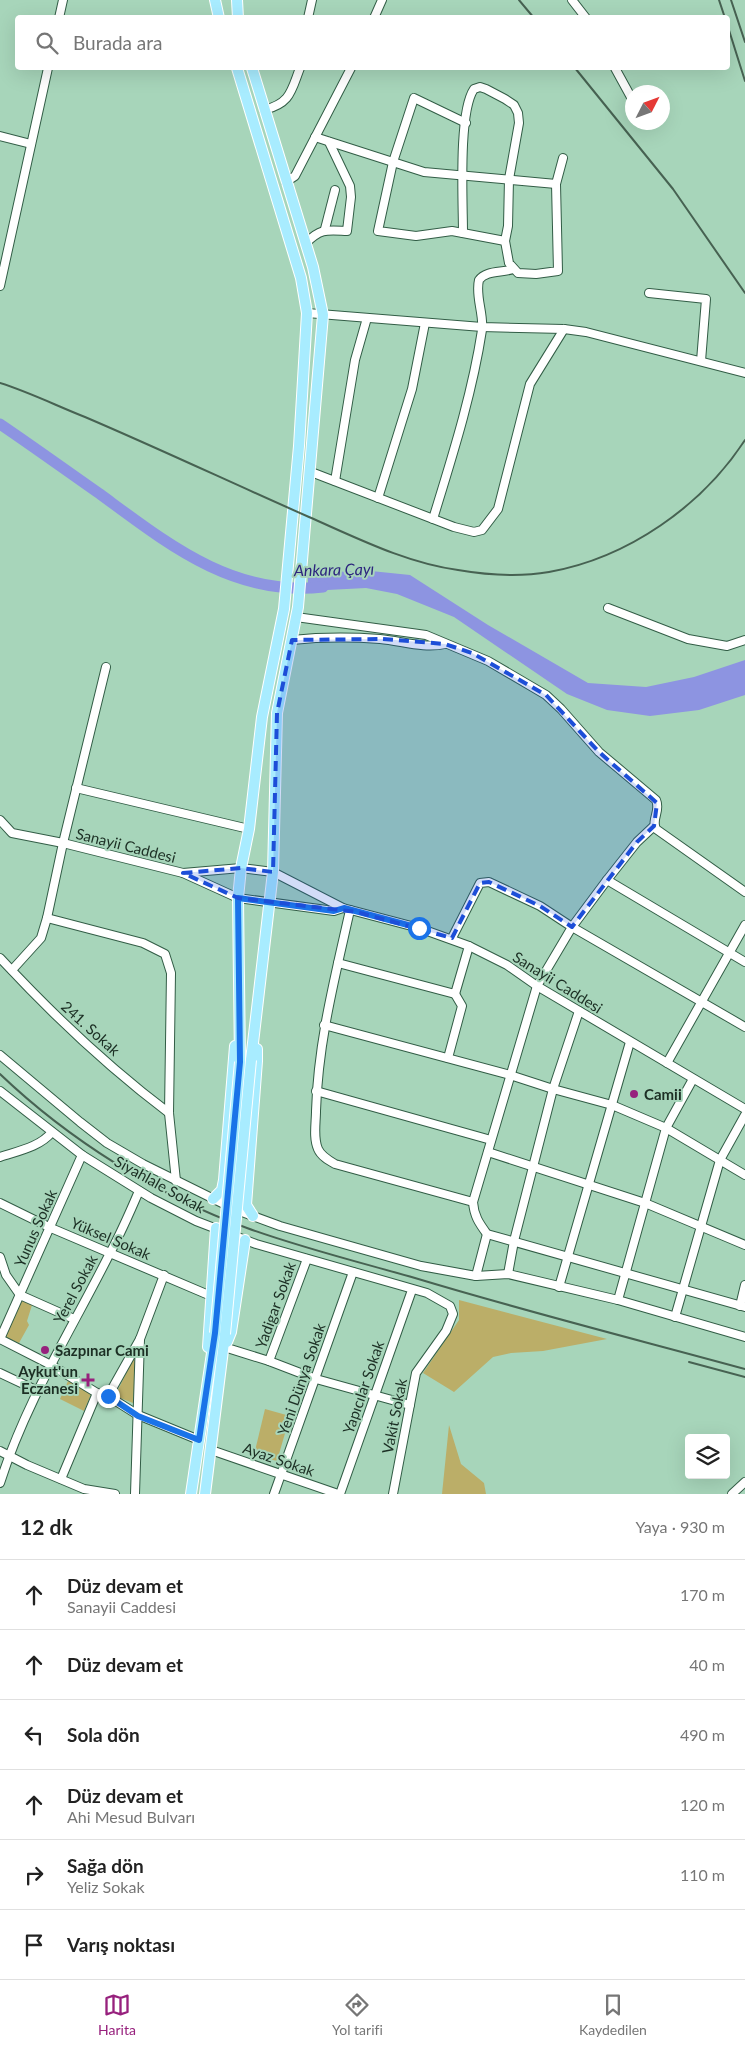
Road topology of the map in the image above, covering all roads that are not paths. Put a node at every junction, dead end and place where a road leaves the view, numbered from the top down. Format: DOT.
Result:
graph roads {
  1 [pos="63,0"];
  2 [pos="215,0"];
  3 [pos="237,0"];
  4 [pos="312,0"];
  5 [pos="382,0"];
  6 [pos="572,0"];
  7 [pos="60,15"];
  8 [pos="218,15"];
  9 [pos="238,15"];
  10 [pos="309,15"];
  11 [pos="375,15"];
  12 [pos="584,15"];
  13 [pos="48,70"];
  14 [pos="238,70"];
  15 [pos="253,70"];
  16 [pos="299,70"];
  17 [pos="351,70"];
  18 [pos="616,70"];
  19 [pos="625,86"];
  20 [pos="264,110"];
  21 [pos="466,123"];
  22 [pos="0,136"];
  23 [pos="315,136"];
  24 [pos="329,142"];
  25 [pos="31,144"];
  26 [pos="564,158"];
  27 [pos="393,162"];
  28 [pos="463,176"];
  29 [pos="509,180"];
  30 [pos="286,182"];
  31 [pos="556,184"];
  32 [pos="335,190"];
  33 [pos="325,229"];
  34 [pos="463,233"];
  35 [pos="505,241"];
  36 [pos="306,243"];
  37 [pos="513,269"];
  38 [pos="0,286"];
  39 [pos="649,293"];
  40 [pos="307,314"];
  41 [pos="323,315"];
  42 [pos="367,318"];
  43 [pos="424,323"];
  44 [pos="482,327"];
  45 [pos="564,329"];
  46 [pos="701,361"];
  47 [pos="745,373"];
  48 [pos="310,472"];
  49 [pos="334,481"];
  50 [pos="378,498"];
  51 [pos="433,519"];
  52 [pos="608,608"];
  53 [pos="297,612"];
  54 [pos="292,640"];
  55 [pos="745,640"];
  56 [pos="445,644"];
  57 [pos="106,666"];
  58 [pos="76,788"];
  59 [pos="0,820"];
  60 [pos="654,826"];
  61 [pos="249,829"];
  62 [pos="63,843"];
  63 [pos="241,868"];
  64 [pos="273,872"];
  65 [pos="183,873"];
  66 [pos="607,880"];
  67 [pos="745,892"];
  68 [pos="238,898"];
  69 [pos="270,903"];
  70 [pos="347,909"];
  71 [pos="47,918"];
  72 [pos="745,925"];
  73 [pos="572,927"];
  74 [pos="452,938"];
  75 [pos="469,946"];
  76 [pos="730,953"];
  77 [pos="0,958"];
  78 [pos="745,962"];
  79 [pos="338,963"];
  80 [pos="12,970"];
  81 [pos="536,986"];
  82 [pos="455,994"];
  83 [pos="701,1001"];
  84 [pos="579,1011"];
  85 [pos="255,1023"];
  86 [pos="240,1024"];
  87 [pos="324,1025"];
  88 [pos="745,1027"];
  89 [pos="630,1042"];
  90 [pos="0,1055"];
  91 [pos="448,1058"];
  92 [pos="246,1061"];
  93 [pos="667,1063"];
  94 [pos="510,1075"];
  95 [pos="693,1079"];
  96 [pos="554,1089"];
  97 [pos="316,1091"];
  98 [pos="2,1095"];
  99 [pos="612,1105"];
  100 [pos="745,1109"];
  101 [pos="169,1113"];
  102 [pos="745,1114"];
  103 [pos="666,1128"];
  104 [pos="52,1132"];
  105 [pos="491,1140"];
  106 [pos="488,1152"];
  107 [pos="82,1155"];
  108 [pos="0,1157"];
  109 [pos="720,1160"];
  110 [pos="534,1168"];
  111 [pos="249,1174"];
  112 [pos="745,1175"];
  113 [pos="176,1180"];
  114 [pos="224,1180"];
  115 [pos="589,1186"];
  116 [pos="139,1191"];
  117 [pos="213,1199"];
  118 [pos="473,1202"];
  119 [pos="645,1203"];
  120 [pos="0,1204"];
  121 [pos="253,1216"];
  122 [pos="701,1226"];
  123 [pos="51,1228"];
  124 [pos="216,1228"];
  125 [pos="487,1234"];
  126 [pos="245,1240"];
  127 [pos="514,1241"];
  128 [pos="745,1245"];
  129 [pos="110,1253"];
  130 [pos="0,1257"];
  131 [pos="568,1258"];
  132 [pos="307,1259"];
  133 [pos="214,1264"];
  134 [pos="241,1267"];
  135 [pos="353,1272"];
  136 [pos="626,1273"];
  137 [pos="508,1274"];
  138 [pos="164,1275"];
  139 [pos="476,1276"];
  140 [pos="745,1285"];
  141 [pos="559,1287"];
  142 [pos="412,1290"];
  143 [pos="682,1290"];
  144 [pos="20,1295"];
  145 [pos="211,1296"];
  146 [pos="618,1300"];
  147 [pos="743,1306"];
  148 [pos="675,1317"];
  149 [pos="74,1319"];
  150 [pos="220,1334"];
  151 [pos="745,1337"];
  152 [pos="0,1339"];
  153 [pos="140,1339"];
  154 [pos="224,1347"];
  155 [pos="270,1361"];
  156 [pos="50,1365"];
  157 [pos="0,1374"];
  158 [pos="316,1379"];
  159 [pos="207,1382"];
  160 [pos="38,1391"];
  161 [pos="97,1393"];
  162 [pos="375,1395"];
  163 [pos="108,1396"];
  164 [pos="410,1406"];
  165 [pos="138,1416"];
  166 [pos="199,1440"];
  167 [pos="211,1450"];
  168 [pos="0,1452"];
  169 [pos="9,1456"];
  170 [pos="281,1476"];
  171 [pos="61,1479"];
  172 [pos="745,1482"];
  173 [pos="0,1483"];
  174 [pos="115,1494"];
  175 [pos="135,1494"];
  176 [pos="191,1494"];
  177 [pos="205,1494"];
  178 [pos="274,1494"];
  179 [pos="339,1494"];
  180 [pos="392,1494"];
  181 [pos="732,1494"];
  1 -- 7 [label="street"];
  2 -- 8 [label="main road"];
  3 -- 9 [label="main road"];
  4 -- 10 [label="street"];
  5 -- 11 [label="street"];
  6 -- 12 [label="street"];
  13 -- 25 [label="street"];
  14 -- 40 [label="main road"];
  15 -- 20 [label="main road"];
  16 -- 20 [label="street"];
  17 -- 23 [label="street"];
  18 -- 19 [label="street"];
  20 -- 30 [label="main road"];
  21 -- 27 [label="street"];
  21 -- 28 [label="street"];
  21 -- 29 [label="street"];
  22 -- 25 [label="street"];
  23 -- 24 [label="street"];
  23 -- 30 [label="street"];
  24 -- 27 [label="street"];
  24 -- 33 [label="street"];
  25 -- 38 [label="street"];
  26 -- 31 [label="street"];
  27 -- 28 [label="street"];
  27 -- 34 [label="street"];
  28 -- 29 [label="street"];
  28 -- 34 [label="street"];
  29 -- 31 [label="street"];
  29 -- 35 [label="street"];
  30 -- 36 [label="main road"];
  31 -- 37 [label="street"];
  32 -- 33 [label="street"];
  33 -- 36 [label="street"];
  34 -- 35 [label="street"];
  35 -- 37 [label="street"];
  36 -- 41 [label="main road"];
  37 -- 44 [label="street"];
  39 -- 46 [label="street"];
  40 -- 41 [label="street"];
  40 -- 61 [label="main road"];
  41 -- 42 [label="street"];
  41 -- 48 [label="main road"];
  42 -- 43 [label="street"];
  42 -- 49 [label="street"];
  43 -- 44 [label="street"];
  43 -- 50 [label="street"];
  44 -- 45 [label="street"];
  44 -- 51 [label="street"];
  45 -- 46 [label="street"];
  45 -- 51 [label="street"];
  46 -- 47 [label="street"];
  48 -- 49 [label="street"];
  48 -- 53 [label="main road"];
  49 -- 50 [label="street"];
  50 -- 51 [label="street"];
  52 -- 55 [label="street"];
  53 -- 54 [label="main road"];
  53 -- 56 [label="street"];
  54 -- 56 [label="street"];
  54 -- 64 [label="main road"];
  56 -- 60 [label="street"];
  57 -- 58 [label="street"];
  58 -- 61 [label="street"];
  58 -- 62 [label="street"];
  59 -- 62 [label="street, Sanayii Caddesi"];
  60 -- 66 [label="street"];
  60 -- 67 [label="street"];
  61 -- 63 [label="main road"];
  62 -- 65 [label="street, Sanayii Caddesi"];
  62 -- 71 [label="street"];
  63 -- 64 [label="street, Sanayii Caddesi"];
  63 -- 65 [label="street, Sanayii Caddesi"];
  63 -- 68 [label="main road"];
  64 -- 69 [label="main road"];
  64 -- 70 [label="street, Sanayii Caddesi"];
  65 -- 68 [label="street, Sanayii Caddesi"];
  66 -- 73 [label="street"];
  66 -- 76 [label="street"];
  68 -- 69 [label="street, Sanayii Caddesi"];
  68 -- 86 [label="main road"];
  69 -- 70 [label="street, Sanayii Caddesi"];
  69 -- 85 [label="main road"];
  70 -- 74 [label="street, Sanayii Caddesi"];
  70 -- 79 [label="street"];
  71 -- 80 [label="street"];
  71 -- 101 [label="street"];
  72 -- 76 [label="street"];
  73 -- 74 [label="street"];
  73 -- 81 [label="street"];
  73 -- 83 [label="street"];
  74 -- 75 [label="street, Sanayii Caddesi"];
  75 -- 81 [label="street, Sanayii Caddesi"];
  75 -- 82 [label="street"];
  76 -- 78 [label="street"];
  76 -- 83 [label="street"];
  77 -- 80 [label="street, 241. Sokak"];
  79 -- 82 [label="street"];
  79 -- 87 [label="street"];
  80 -- 101 [label="street, 241. Sokak"];
  81 -- 84 [label="street, Sanayii Caddesi"];
  81 -- 94 [label="street"];
  82 -- 91 [label="street"];
  83 -- 88 [label="street"];
  83 -- 93 [label="street"];
  84 -- 89 [label="street, Sanayii Caddesi"];
  84 -- 96 [label="street"];
  85 -- 92 [label="main road"];
  85 -- 111 [label="main road"];
  86 -- 92 [label="main road"];
  86 -- 114 [label="main road"];
  87 -- 91 [label="street"];
  87 -- 97 [label="street"];
  89 -- 93 [label="street, Sanayii Caddesi"];
  89 -- 99 [label="street"];
  90 -- 113 [label="street"];
  91 -- 94 [label="street"];
  92 -- 150 [label="main road, bridge"];
  93 -- 95 [label="street, Sanayii Caddesi"];
  94 -- 96 [label="street"];
  94 -- 105 [label="street"];
  95 -- 100 [label="street, Sanayii Caddesi"];
  95 -- 103 [label="street"];
  96 -- 99 [label="street"];
  96 -- 110 [label="street"];
  97 -- 105 [label="street"];
  97 -- 118 [label="street"];
  98 -- 104 [label="street, Siyahlale Sokak"];
  99 -- 103 [label="street"];
  99 -- 115 [label="street"];
  101 -- 113 [label="street"];
  102 -- 109 [label="street"];
  103 -- 109 [label="street"];
  103 -- 119 [label="street"];
  104 -- 107 [label="street, Siyahlale Sokak"];
  104 -- 108 [label="street"];
  105 -- 106 [label="street"];
  106 -- 110 [label="street"];
  106 -- 118 [label="street"];
  107 -- 116 [label="street, Siyahlale Sokak"];
  107 -- 123 [label="street, Yunus Sokak"];
  109 -- 112 [label="street"];
  109 -- 122 [label="street"];
  110 -- 115 [label="street"];
  110 -- 127 [label="street"];
  111 -- 114 [label="main road"];
  111 -- 121 [label="main road"];
  113 -- 117 [label="street"];
  114 -- 117 [label="main road"];
  115 -- 119 [label="street"];
  115 -- 131 [label="street"];
  116 -- 124 [label="street, Siyahlale Sokak"];
  116 -- 129 [label="street, Yerel Sokak"];
  117 -- 121 [label="street"];
  118 -- 125 [label="street"];
  119 -- 122 [label="street"];
  119 -- 136 [label="street"];
  120 -- 123 [label="street, Yüksel Sokak"];
  121 -- 139 [label="street"];
  122 -- 128 [label="street"];
  122 -- 143 [label="street"];
  123 -- 129 [label="street, Yüksel Sokak"];
  123 -- 144 [label="street, Yunus Sokak"];
  124 -- 126 [label="street, Siyahlale Sokak"];
  124 -- 133 [label="main road"];
  125 -- 127 [label="street"];
  125 -- 139 [label="street"];
  126 -- 132 [label="street, Siyahlale Sokak"];
  126 -- 134 [label="main road"];
  127 -- 131 [label="street"];
  127 -- 137 [label="street"];
  129 -- 138 [label="street, Yüksel Sokak"];
  129 -- 149 [label="street, Yerel Sokak"];
  130 -- 144 [label="street"];
  131 -- 136 [label="street"];
  131 -- 141 [label="street"];
  132 -- 135 [label="street, Siyahlale Sokak"];
  132 -- 155 [label="street, Yadigar Sokak"];
  133 -- 134 [label="main road"];
  133 -- 145 [label="main road"];
  134 -- 154 [label="main road"];
  135 -- 142 [label="street, Siyahlale Sokak"];
  135 -- 158 [label="street, Yeni Dünya Sokak"];
  136 -- 143 [label="street"];
  136 -- 146 [label="street"];
  137 -- 139 [label="street"];
  137 -- 141 [label="street"];
  138 -- 145 [label="street, Yüksel Sokak"];
  138 -- 153 [label="street"];
  140 -- 147 [label="street"];
  141 -- 146 [label="street"];
  142 -- 162 [label="street, Yapıcılar Sokak"];
  142 -- 164 [label="street, Vakit Sokak"];
  143 -- 147 [label="street"];
  143 -- 148 [label="street"];
  144 -- 149 [label="street"];
  144 -- 152 [label="street, Yunus Sokak"];
  145 -- 159 [label="main road"];
  146 -- 148 [label="street"];
  148 -- 151 [label="street"];
  149 -- 156 [label="street, Yerel Sokak"];
  150 -- 154 [label="main road"];
  150 -- 159 [label="main road"];
  152 -- 156 [label="street"];
  153 -- 163 [label="street"];
  153 -- 165 [label="street"];
  154 -- 155 [label="street"];
  154 -- 167 [label="main road"];
  155 -- 158 [label="street"];
  156 -- 160 [label="street, Yerel Sokak"];
  156 -- 161 [label="street"];
  157 -- 160 [label="street"];
  158 -- 162 [label="street"];
  158 -- 170 [label="street, Yeni Dünya Sokak"];
  159 -- 166 [label="main road"];
  160 -- 169 [label="street, Yerel Sokak"];
  161 -- 163 [label="street"];
  161 -- 171 [label="street"];
  162 -- 164 [label="street"];
  162 -- 179 [label="street, Yapıcılar Sokak"];
  163 -- 165 [label="street"];
  164 -- 180 [label="street, Vakit Sokak"];
  165 -- 166 [label="street"];
  165 -- 175 [label="street"];
  166 -- 176 [label="main road"];
  167 -- 170 [label="street, Ayaz Sokak"];
  167 -- 177 [label="main road"];
  168 -- 169 [label="street"];
  169 -- 171 [label="street"];
  169 -- 173 [label="street, Yerel Sokak"];
  170 -- 178 [label="street, Yeni Dünya Sokak"];
  170 -- 179 [label="street, Ayaz Sokak"];
  171 -- 174 [label="street"];
  172 -- 181 [label="street"];
}
